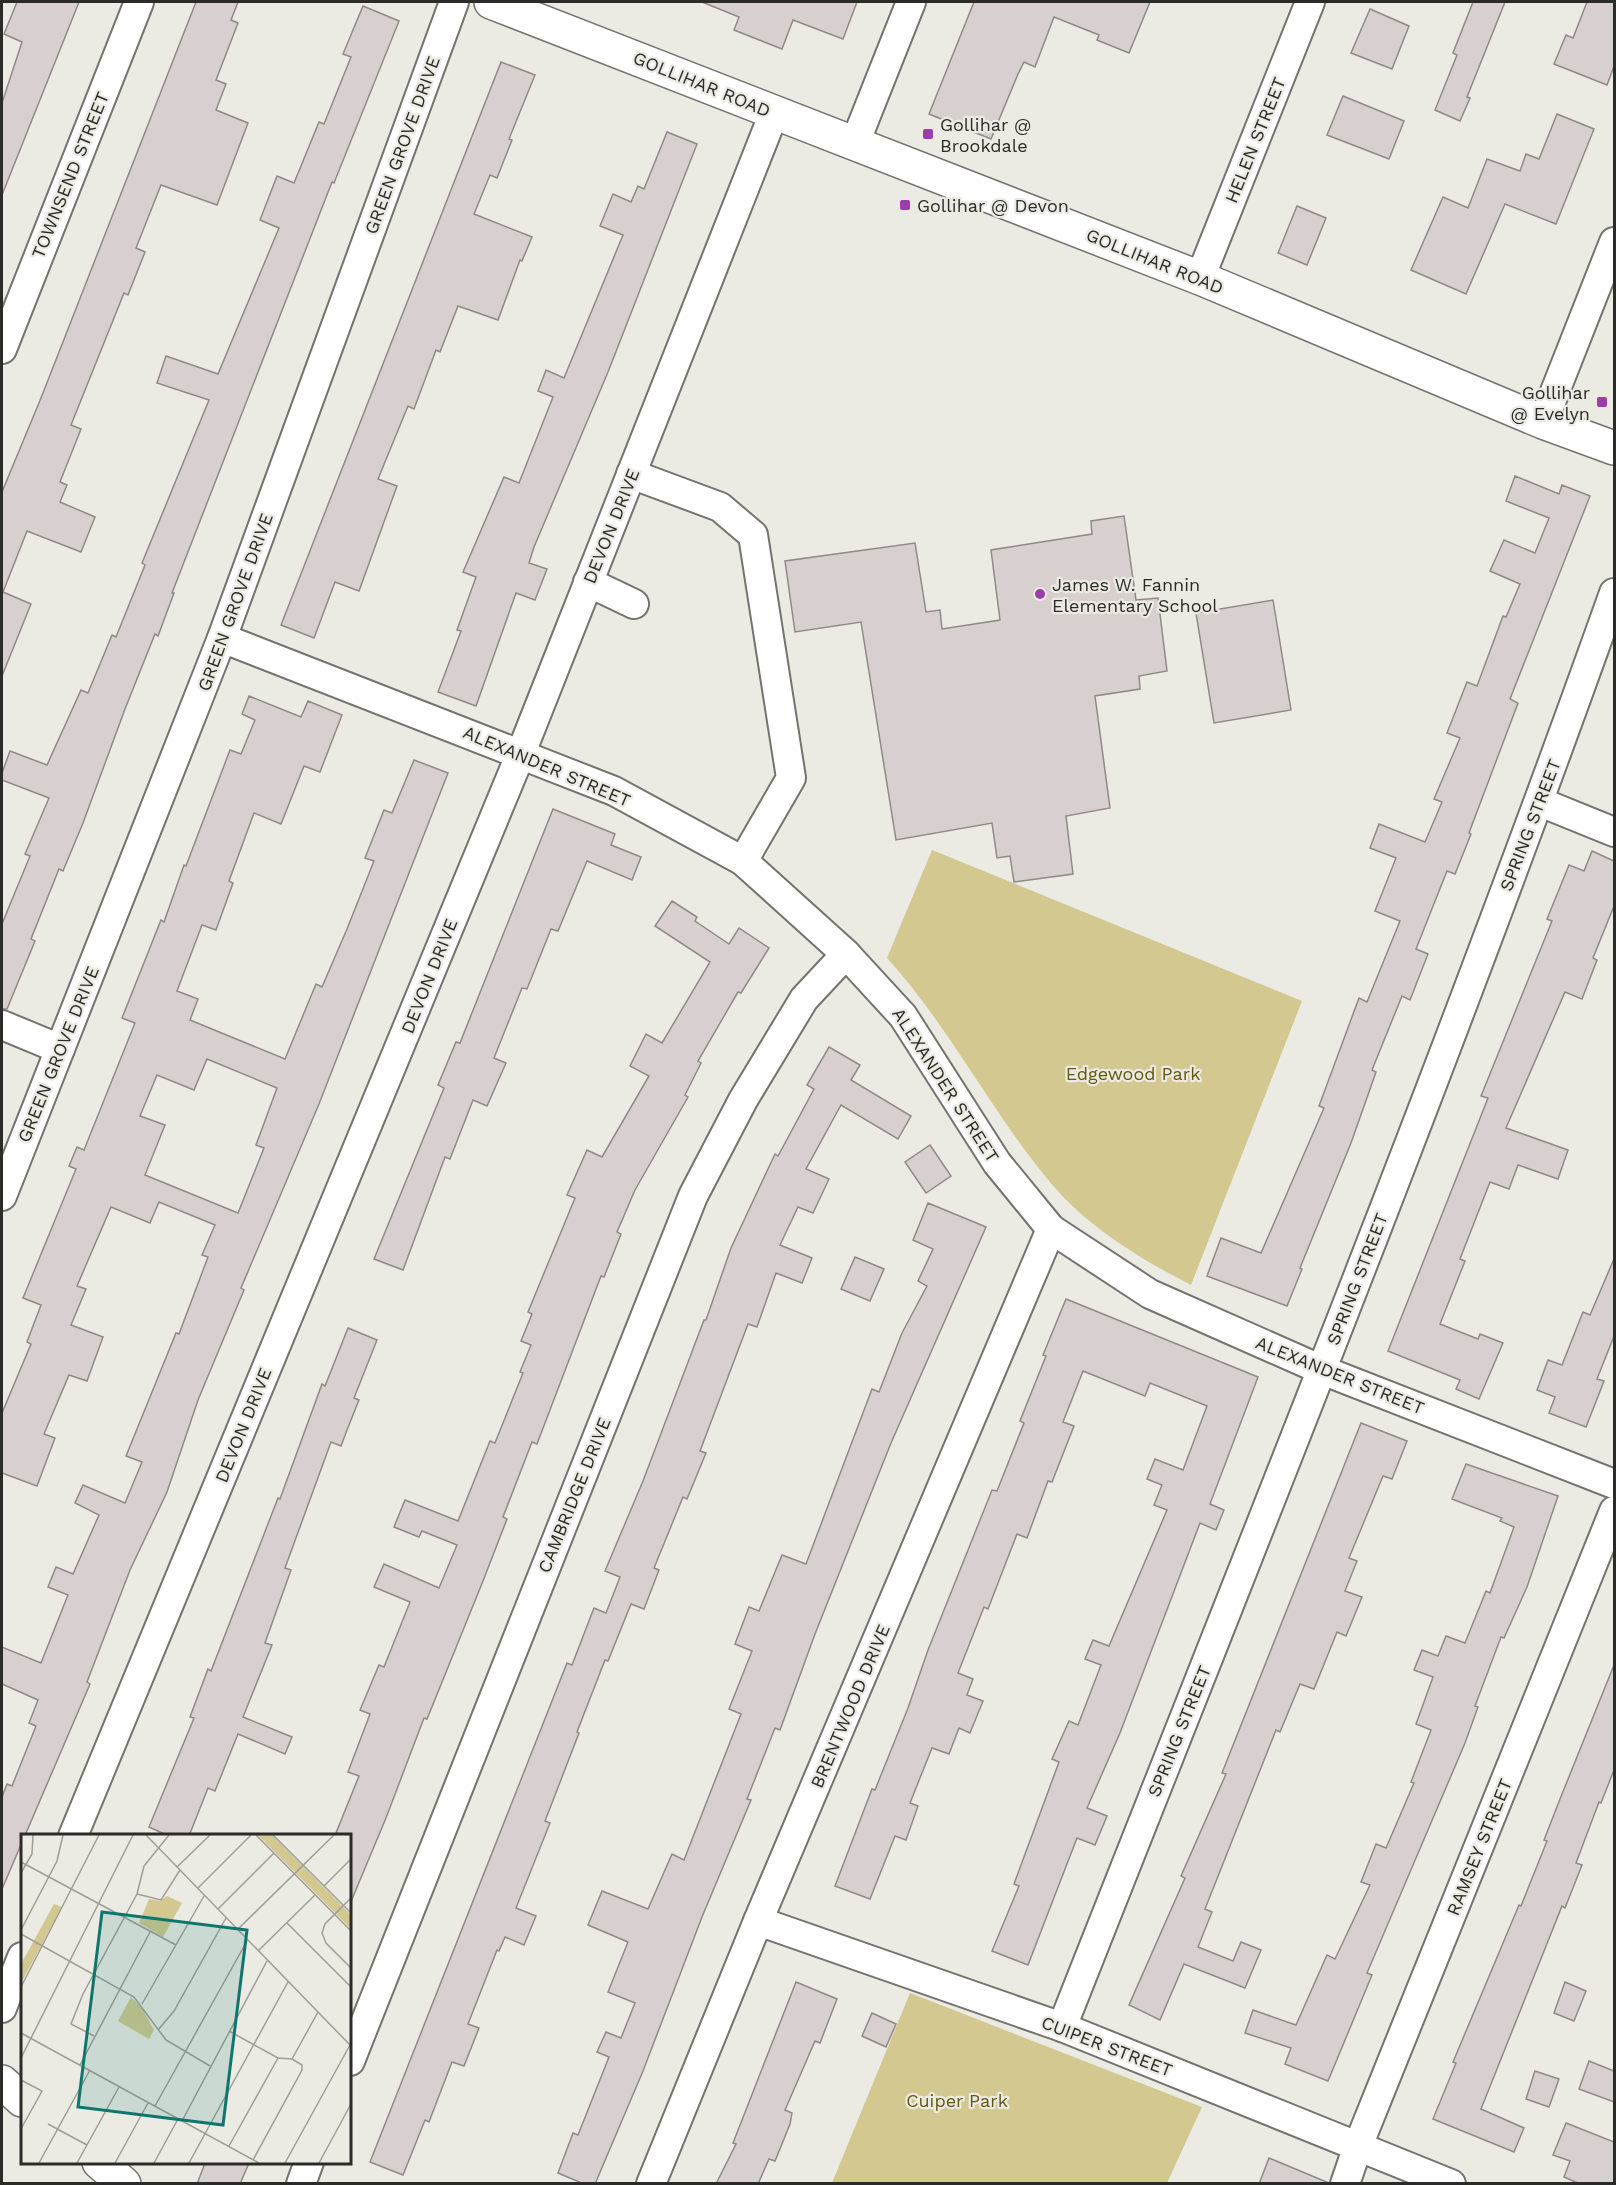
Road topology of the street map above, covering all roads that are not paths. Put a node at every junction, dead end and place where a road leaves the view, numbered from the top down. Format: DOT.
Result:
graph roads {
  1 [pos="139,2"];
  2 [pos="454,2"];
  3 [pos="911,2"];
  4 [pos="1310,2"];
  5 [pos="500,3"];
  6 [pos="774,113"];
  7 [pos="855,143"];
  8 [pos="1614,242"];
  9 [pos="1200,278"];
  10 [pos="2,350"];
  11 [pos="1543,422"];
  12 [pos="1614,448"];
  13 [pos="631,474"];
  14 [pos="588,582"];
  15 [pos="1614,593"];
  16 [pos="634,604"];
  17 [pos="222,638"];
  18 [pos="521,753"];
  19 [pos="1540,802"];
  20 [pos="1614,832"];
  21 [pos="742,861"];
  22 [pos="846,954"];
  23 [pos="2,1025"];
  24 [pos="60,1049"];
  25 [pos="2,1196"];
  26 [pos="1051,1229"];
  27 [pos="1322,1370"];
  28 [pos="1614,1484"];
  29 [pos="1614,1511"];
  30 [pos="74,1834"];
  31 [pos="758,1921"];
  32 [pos="21,1960"];
  33 [pos="2,2008"];
  34 [pos="1062,2027"];
  35 [pos="351,2058"];
  36 [pos="2,2082"];
  37 [pos="21,2099"];
  38 [pos="1358,2146"];
  39 [pos="309,2164"];
  40 [pos="301,2184"];
  41 [pos="651,2184"];
  42 [pos="1345,2184"];
  43 [pos="1451,2184"];
  1 -- 10 [label="street, TOWNSEND STREET"];
  2 -- 17 [label="street, GREEN GROVE DRIVE"];
  3 -- 7 [label="street"];
  4 -- 9 [label="street, HELEN STREET"];
  5 -- 6 [label="main road, GOLLIHAR ROAD"];
  6 -- 7 [label="main road, GOLLIHAR ROAD"];
  6 -- 13 [label="street, DEVON DRIVE"];
  7 -- 9 [label="main road, GOLLIHAR ROAD"];
  8 -- 11 [label="street"];
  9 -- 11 [label="main road, GOLLIHAR ROAD"];
  11 -- 12 [label="main road, GOLLIHAR ROAD"];
  13 -- 14 [label="street, DEVON DRIVE"];
  13 -- 21 [label="street"];
  14 -- 16 [label="street"];
  14 -- 18 [label="street, DEVON DRIVE"];
  15 -- 19 [label="street, SPRING STREET"];
  17 -- 18 [label="street, ALEXANDER STREET"];
  17 -- 24 [label="street, GREEN GROVE DRIVE"];
  18 -- 21 [label="street, ALEXANDER STREET"];
  18 -- 30 [label="street, DEVON DRIVE"];
  19 -- 20 [label="street"];
  19 -- 27 [label="street, SPRING STREET"];
  21 -- 22 [label="street, ALEXANDER STREET"];
  22 -- 26 [label="street, ALEXANDER STREET"];
  22 -- 35 [label="street, CAMBRIDGE DRIVE"];
  23 -- 24 [label="street"];
  24 -- 25 [label="street, GREEN GROVE DRIVE"];
  26 -- 27 [label="street, ALEXANDER STREET"];
  26 -- 31 [label="street, BRENTWOOD DRIVE"];
  27 -- 28 [label="street, ALEXANDER STREET"];
  27 -- 34 [label="street, SPRING STREET"];
  29 -- 38 [label="street, RAMSEY STREET"];
  31 -- 34 [label="street, CUIPER STREET"];
  31 -- 41 [label="street, BRENTWOOD DRIVE"];
  32 -- 33 [label="street"];
  34 -- 38 [label="street, CUIPER STREET"];
  36 -- 37 [label="main road"];
  38 -- 42 [label="street, RAMSEY STREET"];
  38 -- 43 [label="street, CUIPER STREET"];
  39 -- 40 [label="street"];
}
